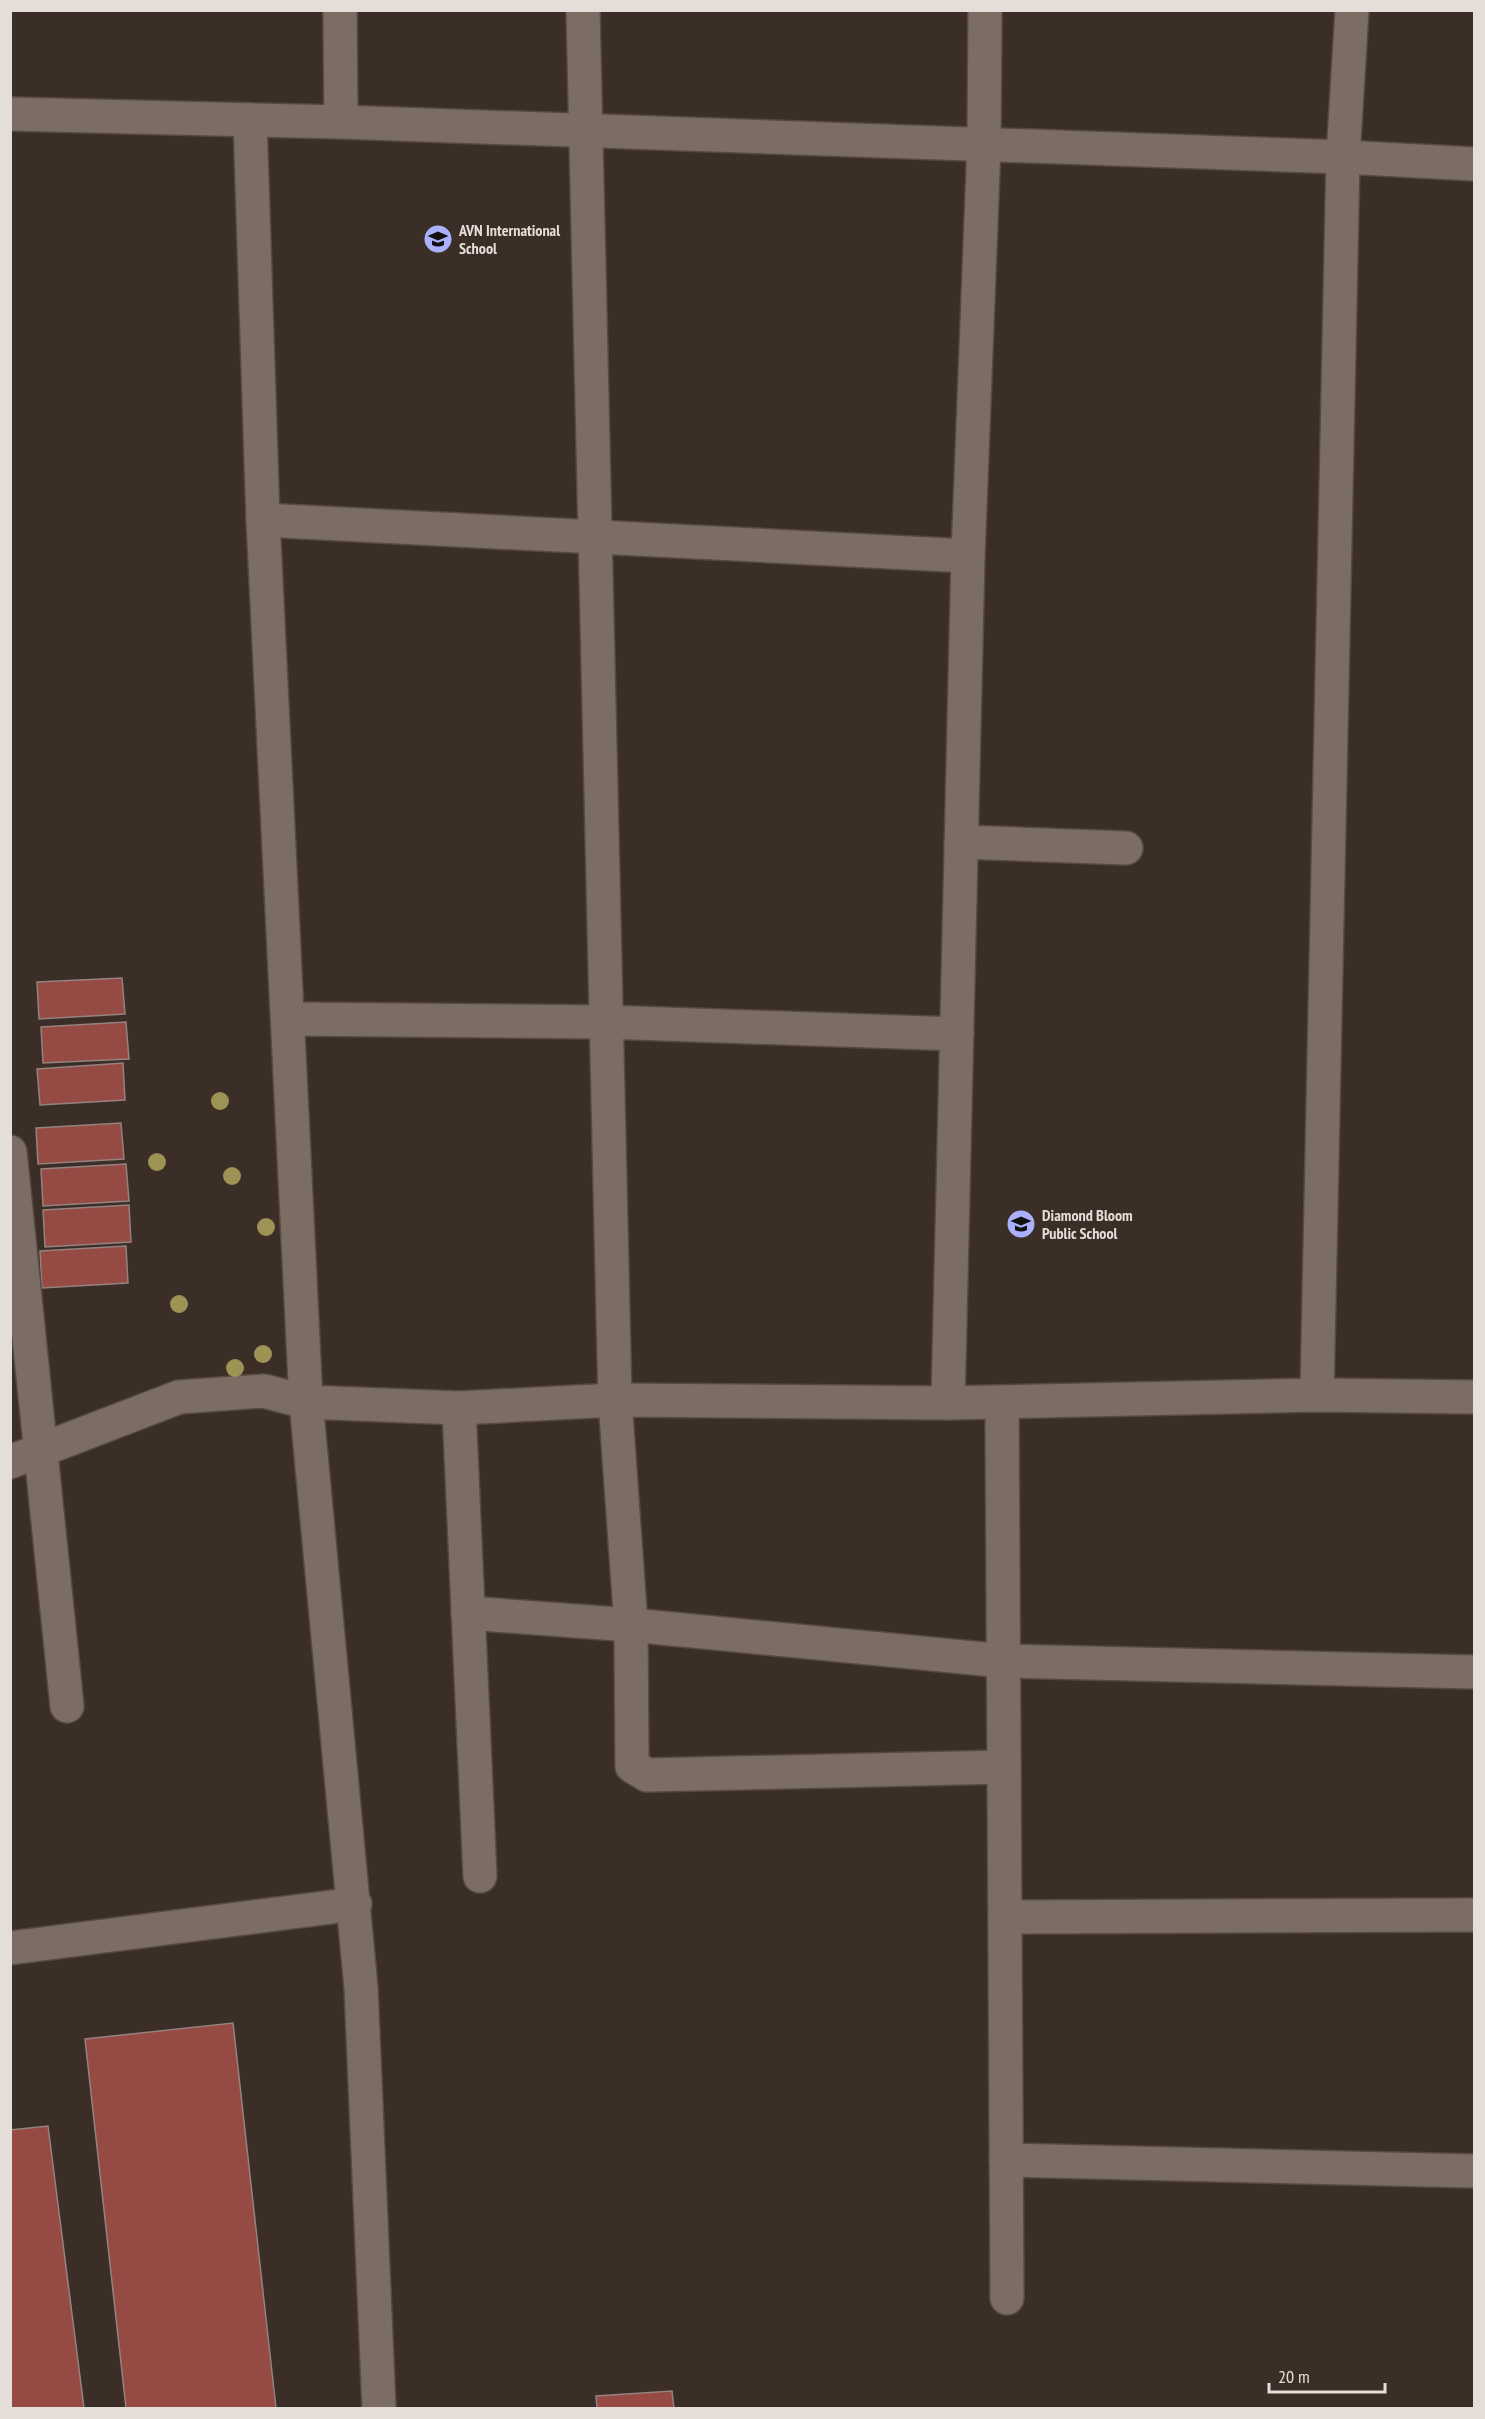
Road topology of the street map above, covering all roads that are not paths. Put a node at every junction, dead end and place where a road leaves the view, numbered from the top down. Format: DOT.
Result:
graph roads {
  1 [pos="340,10"];
  2 [pos="583,10"];
  3 [pos="985,10"];
  4 [pos="1352,10"];
  5 [pos="10,114"];
  6 [pos="250,120"];
  7 [pos="341,122"];
  8 [pos="585,133"];
  9 [pos="984,145"];
  10 [pos="1343,157"];
  11 [pos="1474,164"];
  12 [pos="263,520"];
  13 [pos="594,537"];
  14 [pos="968,556"];
  15 [pos="961,842"];
  16 [pos="1126,848"];
  17 [pos="288,1019"];
  18 [pos="606,1022"];
  19 [pos="957,1034"];
  20 [pos="10,1152"];
  21 [pos="15,1241"];
  22 [pos="1317,1395"];
  23 [pos="1474,1397"];
  24 [pos="615,1400"];
  25 [pos="306,1402"];
  26 [pos="1002,1402"];
  27 [pos="948,1404"];
  28 [pos="459,1408"];
  29 [pos="40,1449"];
  30 [pos="10,1462"];
  31 [pos="468,1613"];
  32 [pos="631,1626"];
  33 [pos="1004,1661"];
  34 [pos="1474,1672"];
  35 [pos="67,1706"];
  36 [pos="1004,1767"];
  37 [pos="480,1876"];
  38 [pos="355,1904"];
  39 [pos="1474,1915"];
  40 [pos="1005,1917"];
  41 [pos="10,1948"];
  42 [pos="1006,2160"];
  43 [pos="1474,2171"];
  44 [pos="1007,2298"];
  45 [pos="380,2409"];
  1 -- 7 [label="street"];
  2 -- 8 [label="street"];
  3 -- 9 [label="street"];
  4 -- 10 [label="street"];
  5 -- 6 [label="street"];
  6 -- 7 [label="street"];
  6 -- 12 [label="street"];
  7 -- 8 [label="street"];
  8 -- 9 [label="street"];
  8 -- 13 [label="street"];
  9 -- 10 [label="street"];
  9 -- 14 [label="street"];
  10 -- 11 [label="street"];
  10 -- 22 [label="street"];
  12 -- 13 [label="street"];
  12 -- 17 [label="street"];
  13 -- 14 [label="street"];
  13 -- 18 [label="street"];
  14 -- 15 [label="street"];
  15 -- 16 [label="street"];
  15 -- 19 [label="street"];
  17 -- 18 [label="street"];
  17 -- 25 [label="street"];
  18 -- 19 [label="street"];
  18 -- 24 [label="street"];
  19 -- 27 [label="street"];
  20 -- 21 [label="street"];
  21 -- 29 [label="street"];
  22 -- 23 [label="street"];
  22 -- 26 [label="street"];
  24 -- 27 [label="street"];
  24 -- 28 [label="street"];
  24 -- 32 [label="street"];
  25 -- 28 [label="street"];
  25 -- 29 [label="street"];
  25 -- 38 [label="street"];
  26 -- 27 [label="street"];
  26 -- 33 [label="street"];
  28 -- 31 [label="street"];
  29 -- 30 [label="street"];
  29 -- 35 [label="street"];
  31 -- 32 [label="street"];
  31 -- 37 [label="street"];
  32 -- 33 [label="street"];
  32 -- 36 [label="street"];
  33 -- 34 [label="street"];
  33 -- 36 [label="street"];
  36 -- 40 [label="street"];
  38 -- 41 [label="street"];
  38 -- 45 [label="street"];
  39 -- 40 [label="street"];
  40 -- 42 [label="street"];
  42 -- 43 [label="street"];
  42 -- 44 [label="street"];
}
